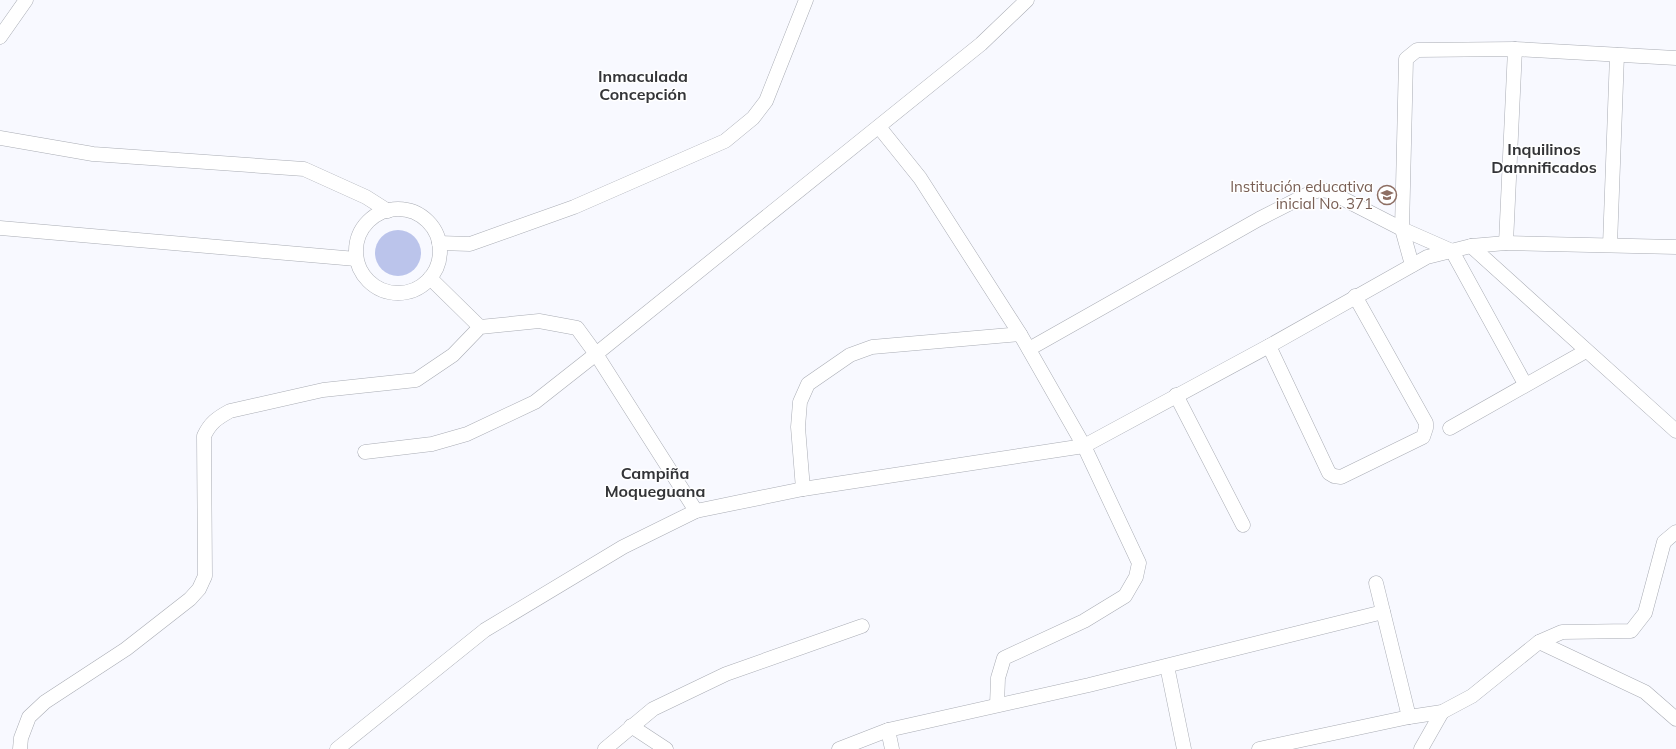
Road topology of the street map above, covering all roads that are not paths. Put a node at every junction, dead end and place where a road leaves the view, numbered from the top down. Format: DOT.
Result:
graph roads {
  1 [pos="26,0"];
  2 [pos="806,0"];
  3 [pos="1027,0"];
  4 [pos="0,37"];
  5 [pos="1514,49"];
  6 [pos="1617,55"];
  7 [pos="1676,58"];
  8 [pos="879,127"];
  9 [pos="0,138"];
  10 [pos="388,211"];
  11 [pos="0,228"];
  12 [pos="1402,229"];
  13 [pos="439,243"];
  14 [pos="1506,243"];
  15 [pos="1610,245"];
  16 [pos="1471,246"];
  17 [pos="1676,247"];
  18 [pos="1452,251"];
  19 [pos="356,259"];
  20 [pos="1412,265"];
  21 [pos="430,278"];
  22 [pos="1355,296"];
  23 [pos="480,327"];
  24 [pos="1020,334"];
  25 [pos="1269,346"];
  26 [pos="1028,349"];
  27 [pos="1586,351"];
  28 [pos="596,354"];
  29 [pos="1525,384"];
  30 [pos="1176,395"];
  31 [pos="1450,428"];
  32 [pos="1676,431"];
  33 [pos="1084,446"];
  34 [pos="365,452"];
  35 [pos="803,490"];
  36 [pos="696,511"];
  37 [pos="1243,525"];
  38 [pos="1676,532"];
  39 [pos="1376,583"];
  40 [pos="1383,612"];
  41 [pos="862,626"];
  42 [pos="1539,642"];
  43 [pos="1167,666"];
  44 [pos="997,705"];
  45 [pos="1442,712"];
  46 [pos="1408,717"];
  47 [pos="1676,720"];
  48 [pos="631,726"];
  49 [pos="888,730"];
  50 [pos="20,749"];
  51 [pos="337,749"];
  52 [pos="604,749"];
  53 [pos="666,749"];
  54 [pos="839,749"];
  55 [pos="892,749"];
  56 [pos="1184,749"];
  57 [pos="1259,749"];
  58 [pos="1421,749"];
  1 -- 4 [label="street"];
  2 -- 13 [label="street"];
  3 -- 8 [label="street"];
  5 -- 6 [label="street"];
  5 -- 12 [label="street"];
  5 -- 14 [label="street"];
  6 -- 7 [label="street"];
  6 -- 15 [label="street"];
  8 -- 24 [label="street"];
  8 -- 28 [label="street"];
  9 -- 10 [label="street"];
  10 -- 13 [label="street"];
  10 -- 19 [label="street"];
  11 -- 19 [label="street"];
  12 -- 18 [label="street"];
  12 -- 20 [label="street"];
  12 -- 26 [label="street"];
  13 -- 21 [label="street"];
  14 -- 15 [label="street"];
  14 -- 16 [label="street"];
  15 -- 17 [label="street"];
  16 -- 18 [label="street"];
  16 -- 27 [label="street"];
  18 -- 20 [label="street"];
  18 -- 29 [label="street"];
  19 -- 21 [label="street"];
  20 -- 22 [label="street"];
  21 -- 23 [label="street"];
  22 -- 25 [label="street"];
  22 -- 25 [label="street"];
  23 -- 28 [label="street"];
  23 -- 50 [label="street"];
  24 -- 26 [label="street"];
  24 -- 35 [label="street"];
  25 -- 30 [label="street"];
  26 -- 33 [label="street"];
  27 -- 29 [label="street"];
  27 -- 32 [label="street"];
  28 -- 34 [label="street"];
  28 -- 36 [label="street"];
  29 -- 31 [label="street"];
  30 -- 33 [label="street"];
  30 -- 37 [label="street"];
  33 -- 35 [label="street"];
  33 -- 44 [label="street"];
  35 -- 36 [label="street"];
  36 -- 51 [label="street"];
  38 -- 42 [label="street"];
  39 -- 40 [label="street"];
  40 -- 43 [label="street"];
  40 -- 46 [label="street"];
  41 -- 48 [label="street"];
  42 -- 45 [label="street"];
  42 -- 47 [label="street"];
  43 -- 44 [label="street"];
  43 -- 56 [label="street"];
  44 -- 49 [label="street"];
  45 -- 46 [label="street"];
  45 -- 58 [label="street"];
  46 -- 57 [label="street"];
  48 -- 52 [label="street"];
  48 -- 53 [label="street"];
  49 -- 54 [label="street"];
  49 -- 55 [label="street"];
}
